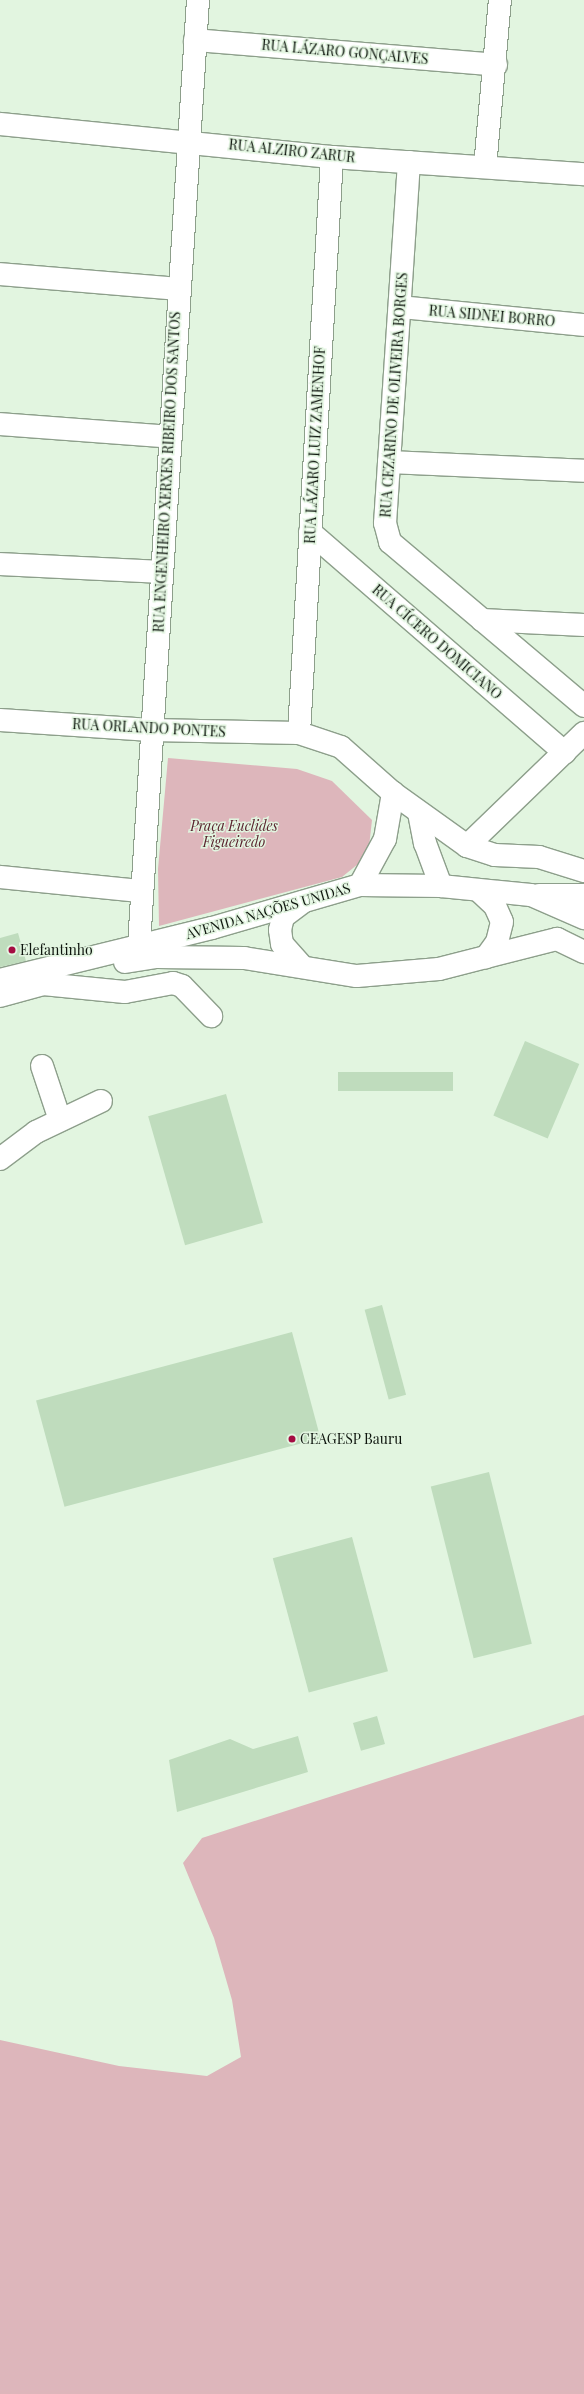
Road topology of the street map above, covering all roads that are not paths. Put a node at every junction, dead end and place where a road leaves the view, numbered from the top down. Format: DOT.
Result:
graph roads {
  1 [pos="198,0"];
  2 [pos="500,0"];
  3 [pos="195,40"];
  4 [pos="496,65"];
  5 [pos="0,124"];
  6 [pos="188,140"];
  7 [pos="332,157"];
  8 [pos="409,162"];
  9 [pos="485,167"];
  10 [pos="584,174"];
  11 [pos="0,274"];
  12 [pos="177,289"];
  13 [pos="400,307"];
  14 [pos="584,325"];
  15 [pos="0,424"];
  16 [pos="171,437"];
  17 [pos="390,462"];
  18 [pos="584,471"];
  19 [pos="310,532"];
  20 [pos="0,564"];
  21 [pos="162,572"];
  22 [pos="482,620"];
  23 [pos="584,625"];
  24 [pos="584,706"];
  25 [pos="0,720"];
  26 [pos="151,730"];
  27 [pos="299,733"];
  28 [pos="584,733"];
  29 [pos="565,753"];
  30 [pos="393,793"];
  31 [pos="419,813"];
  32 [pos="467,846"];
  33 [pos="584,871"];
  34 [pos="0,877"];
  35 [pos="360,886"];
  36 [pos="441,886"];
  37 [pos="334,890"];
  38 [pos="141,891"];
  39 [pos="478,891"];
  40 [pos="531,895"];
  41 [pos="584,895"];
  42 [pos="584,918"];
  43 [pos="139,945"];
  44 [pos="584,952"];
  45 [pos="486,957"];
  46 [pos="301,965"];
  47 [pos="0,980"];
  48 [pos="43,984"];
  49 [pos="0,996"];
  50 [pos="211,1016"];
  51 [pos="42,1066"];
  52 [pos="101,1101"];
  53 [pos="60,1120"];
  54 [pos="0,1159"];
  1 -- 3 [label="street, RUA ENGENHEIRO XERXES RIBEIRO DOS SANTOS"];
  2 -- 4 [label="street"];
  3 -- 4 [label="street, RUA LÁZARO GONÇALVES"];
  3 -- 6 [label="street, RUA ENGENHEIRO XERXES RIBEIRO DOS SANTOS"];
  4 -- 9 [label="street"];
  5 -- 6 [label="street, RUA ALZIRO ZARUR"];
  6 -- 7 [label="street, RUA ALZIRO ZARUR"];
  6 -- 12 [label="street, RUA ENGENHEIRO XERXES RIBEIRO DOS SANTOS"];
  7 -- 8 [label="street, RUA ALZIRO ZARUR"];
  7 -- 19 [label="street, RUA LÁZARO LUIZ ZAMENHOF"];
  8 -- 9 [label="street, RUA ALZIRO ZARUR"];
  8 -- 13 [label="street, RUA CEZARINO DE OLIVEIRA BORGES"];
  9 -- 10 [label="street, RUA ALZIRO ZARUR"];
  11 -- 12 [label="street"];
  12 -- 16 [label="street, RUA ENGENHEIRO XERXES RIBEIRO DOS SANTOS"];
  13 -- 14 [label="street, RUA SIDNEI BORRO"];
  13 -- 17 [label="street, RUA CEZARINO DE OLIVEIRA BORGES"];
  15 -- 16 [label="street"];
  16 -- 21 [label="street, RUA ENGENHEIRO XERXES RIBEIRO DOS SANTOS"];
  17 -- 18 [label="street"];
  17 -- 22 [label="street, RUA CEZARINO DE OLIVEIRA BORGES"];
  19 -- 27 [label="street, RUA LÁZARO LUIZ ZAMENHOF"];
  19 -- 29 [label="street, RUA CÍCERO DOMICIANO"];
  20 -- 21 [label="street"];
  21 -- 26 [label="street, RUA ENGENHEIRO XERXES RIBEIRO DOS SANTOS"];
  22 -- 23 [label="street"];
  22 -- 24 [label="street, RUA CEZARINO DE OLIVEIRA BORGES"];
  25 -- 26 [label="street, RUA ORLANDO PONTES"];
  26 -- 27 [label="street, RUA ORLANDO PONTES"];
  26 -- 38 [label="street, RUA ENGENHEIRO XERXES RIBEIRO DOS SANTOS"];
  27 -- 30 [label="street, RUA ORLANDO PONTES"];
  28 -- 29 [label="street"];
  29 -- 32 [label="street"];
  30 -- 31 [label="street, RUA ORLANDO PONTES"];
  30 -- 35 [label="street"];
  31 -- 32 [label="street, RUA ORLANDO PONTES"];
  31 -- 36 [label="street"];
  32 -- 33 [label="street, RUA ORLANDO PONTES"];
  34 -- 38 [label="street"];
  35 -- 36 [label="street, AVENIDA NAÇÕES UNIDAS"];
  35 -- 37 [label="street, AVENIDA NAÇÕES UNIDAS"];
  36 -- 39 [label="street, AVENIDA NAÇÕES UNIDAS"];
  37 -- 43 [label="street, AVENIDA NAÇÕES UNIDAS"];
  37 -- 46 [label="street"];
  38 -- 43 [label="street, RUA ENGENHEIRO XERXES RIBEIRO DOS SANTOS"];
  39 -- 40 [label="street, AVENIDA NAÇÕES UNIDAS"];
  39 -- 45 [label="street"];
  40 -- 41 [label="street"];
  40 -- 42 [label="street, AVENIDA NAÇÕES UNIDAS"];
  43 -- 47 [label="street, AVENIDA NAÇÕES UNIDAS"];
  44 -- 45 [label="street, AVENIDA NAÇÕES UNIDAS"];
  45 -- 46 [label="street, AVENIDA NAÇÕES UNIDAS"];
  46 -- 48 [label="street, AVENIDA NAÇÕES UNIDAS"];
  48 -- 49 [label="street, AVENIDA NAÇÕES UNIDAS"];
  48 -- 50 [label="street"];
  51 -- 53 [label="street"];
  52 -- 53 [label="street"];
  53 -- 54 [label="street"];
}
